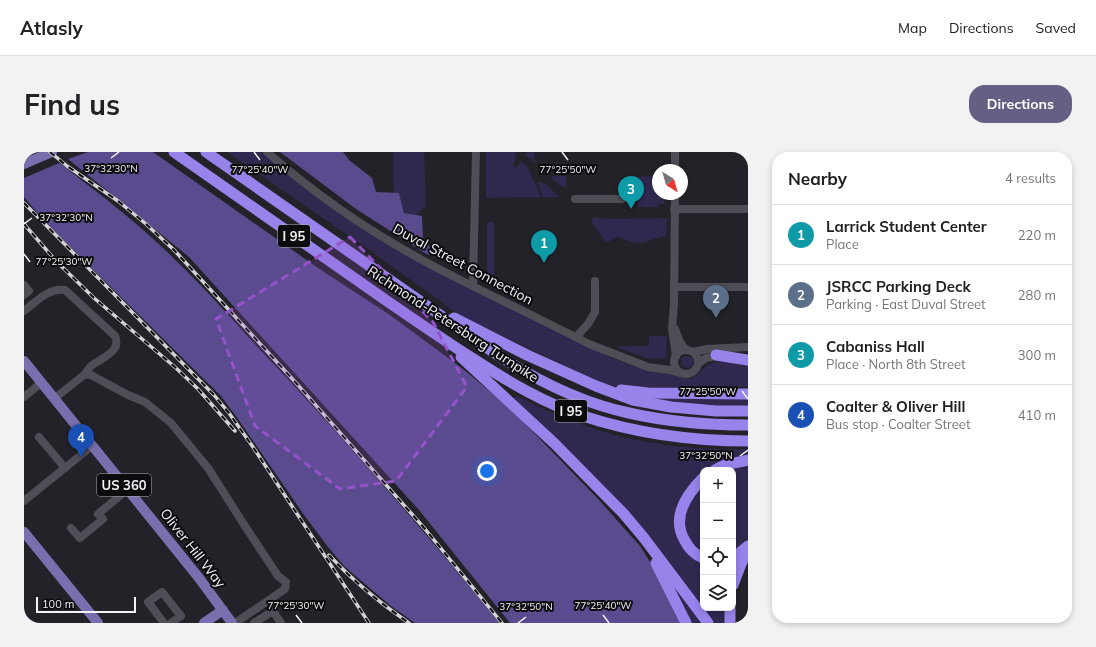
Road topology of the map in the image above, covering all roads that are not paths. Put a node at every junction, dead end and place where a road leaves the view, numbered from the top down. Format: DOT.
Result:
graph roads {
  1 [pos="52,152"];
  2 [pos="174,152"];
  3 [pos="206,152"];
  4 [pos="210,152"];
  5 [pos="267,152"];
  6 [pos="476,152"];
  7 [pos="675,152"];
  8 [pos="24,164"];
  9 [pos="675,164"];
  10 [pos="226,166"];
  11 [pos="575,199"];
  12 [pos="623,199"];
  13 [pos="674,200"];
  14 [pos="748,209"];
  15 [pos="674,210"];
  16 [pos="595,281"];
  17 [pos="24,285"];
  18 [pos="473,286"];
  19 [pos="674,287"];
  20 [pos="748,287"];
  21 [pos="24,296"];
  22 [pos="422,302"];
  23 [pos="24,311"];
  24 [pos="415,320"];
  25 [pos="674,320"];
  26 [pos="576,337"];
  27 [pos="748,347"];
  28 [pos="690,351"];
  29 [pos="748,354"];
  30 [pos="716,355"];
  31 [pos="675,358"];
  32 [pos="748,360"];
  33 [pos="641,363"];
  34 [pos="699,363"];
  35 [pos="25,366"];
  36 [pos="680,373"];
  37 [pos="85,374"];
  38 [pos="41,383"];
  39 [pos="596,386"];
  40 [pos="748,390"];
  41 [pos="743,394"];
  42 [pos="24,396"];
  43 [pos="54,399"];
  44 [pos="748,411"];
  45 [pos="748,425"];
  46 [pos="39,436"];
  47 [pos="748,441"];
  48 [pos="92,446"];
  49 [pos="748,460"];
  50 [pos="721,467"];
  51 [pos="64,468"];
  52 [pos="700,481"];
  53 [pos="128,489"];
  54 [pos="24,501"];
  55 [pos="623,513"];
  56 [pos="71,528"];
  57 [pos="24,532"];
  58 [pos="748,546"];
  59 [pos="748,550"];
  60 [pos="700,556"];
  61 [pos="736,556"];
  62 [pos="736,577"];
  63 [pos="223,610"];
  64 [pos="730,611"];
  65 [pos="257,622"];
  66 [pos="98,623"];
  67 [pos="164,623"];
  68 [pos="171,623"];
  69 [pos="204,623"];
  70 [pos="233,623"];
  71 [pos="281,623"];
  72 [pos="686,623"];
  73 [pos="708,623"];
  74 [pos="730,623"];
  1 -- 8 [label="main road"];
  2 -- 24 [label="highway, Richmond-Petersburg Turnpike / I 95"];
  3 -- 10 [label="highway, Richmond-Petersburg Turnpike / I 95"];
  4 -- 10 [label="highway"];
  5 -- 18 [label="street, Duval Street Connection"];
  6 -- 18 [label="street"];
  7 -- 9 [label="street"];
  10 -- 22 [label="highway, Richmond-Petersburg Turnpike / I 95"];
  11 -- 12 [label="street"];
  13 -- 15 [label="street"];
  14 -- 15 [label="street"];
  15 -- 19 [label="street"];
  16 -- 26 [label="street"];
  17 -- 21 [label="street"];
  18 -- 26 [label="street, Duval Street Connection"];
  19 -- 20 [label="street"];
  19 -- 25 [label="street"];
  22 -- 39 [label="highway"];
  22 -- 45 [label="highway, Richmond-Petersburg Turnpike / I 95"];
  23 -- 37 [label="street"];
  24 -- 47 [label="highway, Richmond-Petersburg Turnpike / I 95"];
  24 -- 55 [label="highway"];
  25 -- 28 [label="street"];
  25 -- 31 [label="street"];
  26 -- 33 [label="street, Duval Street Connection"];
  27 -- 28 [label="street"];
  28 -- 31 [label="street"];
  28 -- 34 [label="street"];
  29 -- 30 [label="street"];
  30 -- 32 [label="highway"];
  30 -- 34 [label="street"];
  31 -- 33 [label="street, Duval Street Connection"];
  31 -- 36 [label="street"];
  33 -- 36 [label="street, Duval Street Connection"];
  34 -- 36 [label="street"];
  35 -- 38 [label="main road, Oliver Hill Way / US 360"];
  37 -- 43 [label="street"];
  37 -- 70 [label="street"];
  38 -- 42 [label="street"];
  38 -- 43 [label="main road, Oliver Hill Way / US 360"];
  39 -- 41 [label="highway"];
  39 -- 44 [label="highway"];
  40 -- 41 [label="highway"];
  43 -- 48 [label="main road, Oliver Hill Way / US 360"];
  46 -- 51 [label="street"];
  48 -- 51 [label="street"];
  48 -- 53 [label="main road, Oliver Hill Way / US 360"];
  49 -- 50 [label="highway"];
  51 -- 54 [label="street"];
  52 -- 60 [label="highway"];
  53 -- 56 [label="street"];
  53 -- 63 [label="main road, Oliver Hill Way / US 360"];
  55 -- 72 [label="highway"];
  55 -- 73 [label="highway"];
  57 -- 66 [label="main road"];
  58 -- 61 [label="highway"];
  59 -- 62 [label="highway"];
  63 -- 69 [label="main road"];
  63 -- 70 [label="main road, Oliver Hill Way / US 360"];
  64 -- 74 [label="highway"];
  65 -- 71 [label="street"];
  67 -- 68 [label="street"];
}
